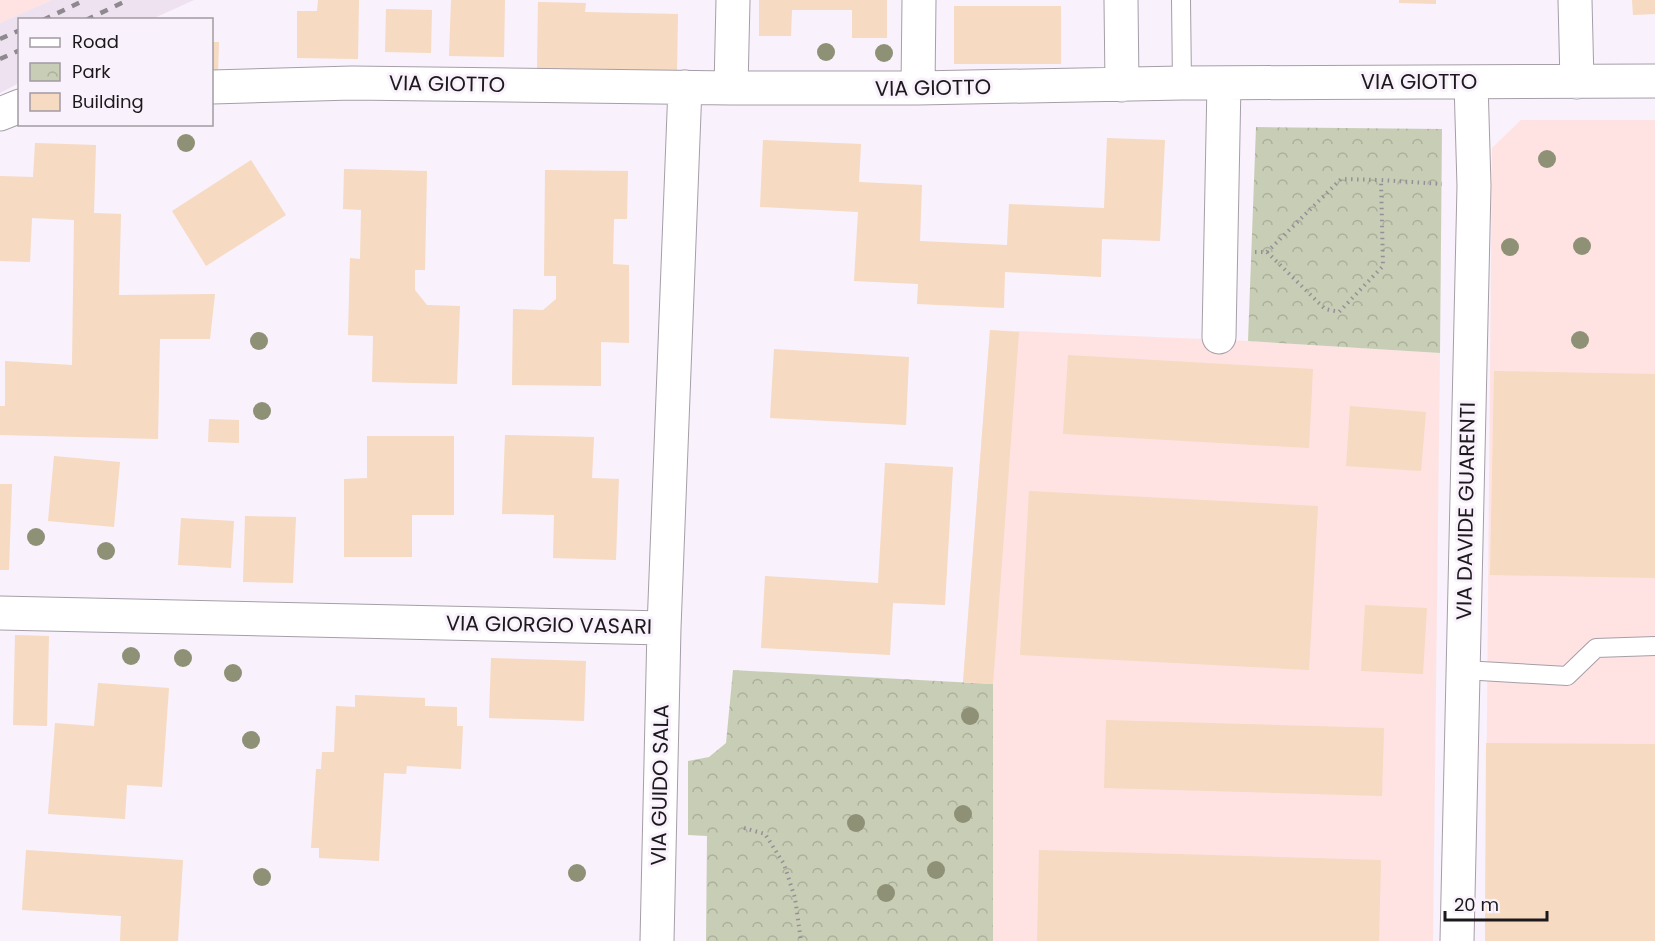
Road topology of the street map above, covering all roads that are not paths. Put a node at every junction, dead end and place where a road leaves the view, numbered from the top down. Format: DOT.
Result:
graph roads {
  1 [pos="733,0"];
  2 [pos="919,0"];
  3 [pos="1121,0"];
  4 [pos="1181,0"];
  5 [pos="1575,0"];
  6 [pos="1655,81"];
  7 [pos="1471,82"];
  8 [pos="1577,82"];
  9 [pos="1182,83"];
  10 [pos="1224,83"];
  11 [pos="1122,85"];
  12 [pos="213,87"];
  13 [pos="685,87"];
  14 [pos="731,88"];
  15 [pos="918,88"];
  16 [pos="18,107"];
  17 [pos="0,114"];
  18 [pos="1219,337"];
  19 [pos="0,613"];
  20 [pos="664,628"];
  21 [pos="1655,646"];
  22 [pos="1463,670"];
  23 [pos="657,941"];
  24 [pos="1456,941"];
  1 -- 14 [label="street"];
  2 -- 15 [label="street"];
  3 -- 11 [label="street"];
  4 -- 9 [label="lane"];
  5 -- 8 [label="street"];
  6 -- 8 [label="street, VIA GIOTTO"];
  7 -- 8 [label="street, VIA GIOTTO"];
  7 -- 10 [label="street, VIA GIOTTO"];
  7 -- 22 [label="street, VIA DAVIDE GUARENTI"];
  9 -- 10 [label="street, VIA GIOTTO"];
  9 -- 11 [label="street, VIA GIOTTO"];
  10 -- 18 [label="street"];
  11 -- 15 [label="street, VIA GIOTTO"];
  12 -- 13 [label="street, VIA GIOTTO"];
  13 -- 14 [label="street, VIA GIOTTO"];
  13 -- 20 [label="street, VIA GIORGIO VASARI"];
  14 -- 15 [label="street, VIA GIOTTO"];
  16 -- 17 [label="street"];
  19 -- 20 [label="street, VIA GIORGIO VASARI"];
  20 -- 23 [label="street, VIA GUIDO SALA"];
  21 -- 22 [label="lane"];
  22 -- 24 [label="street, VIA DAVIDE GUARENTI"];
}
